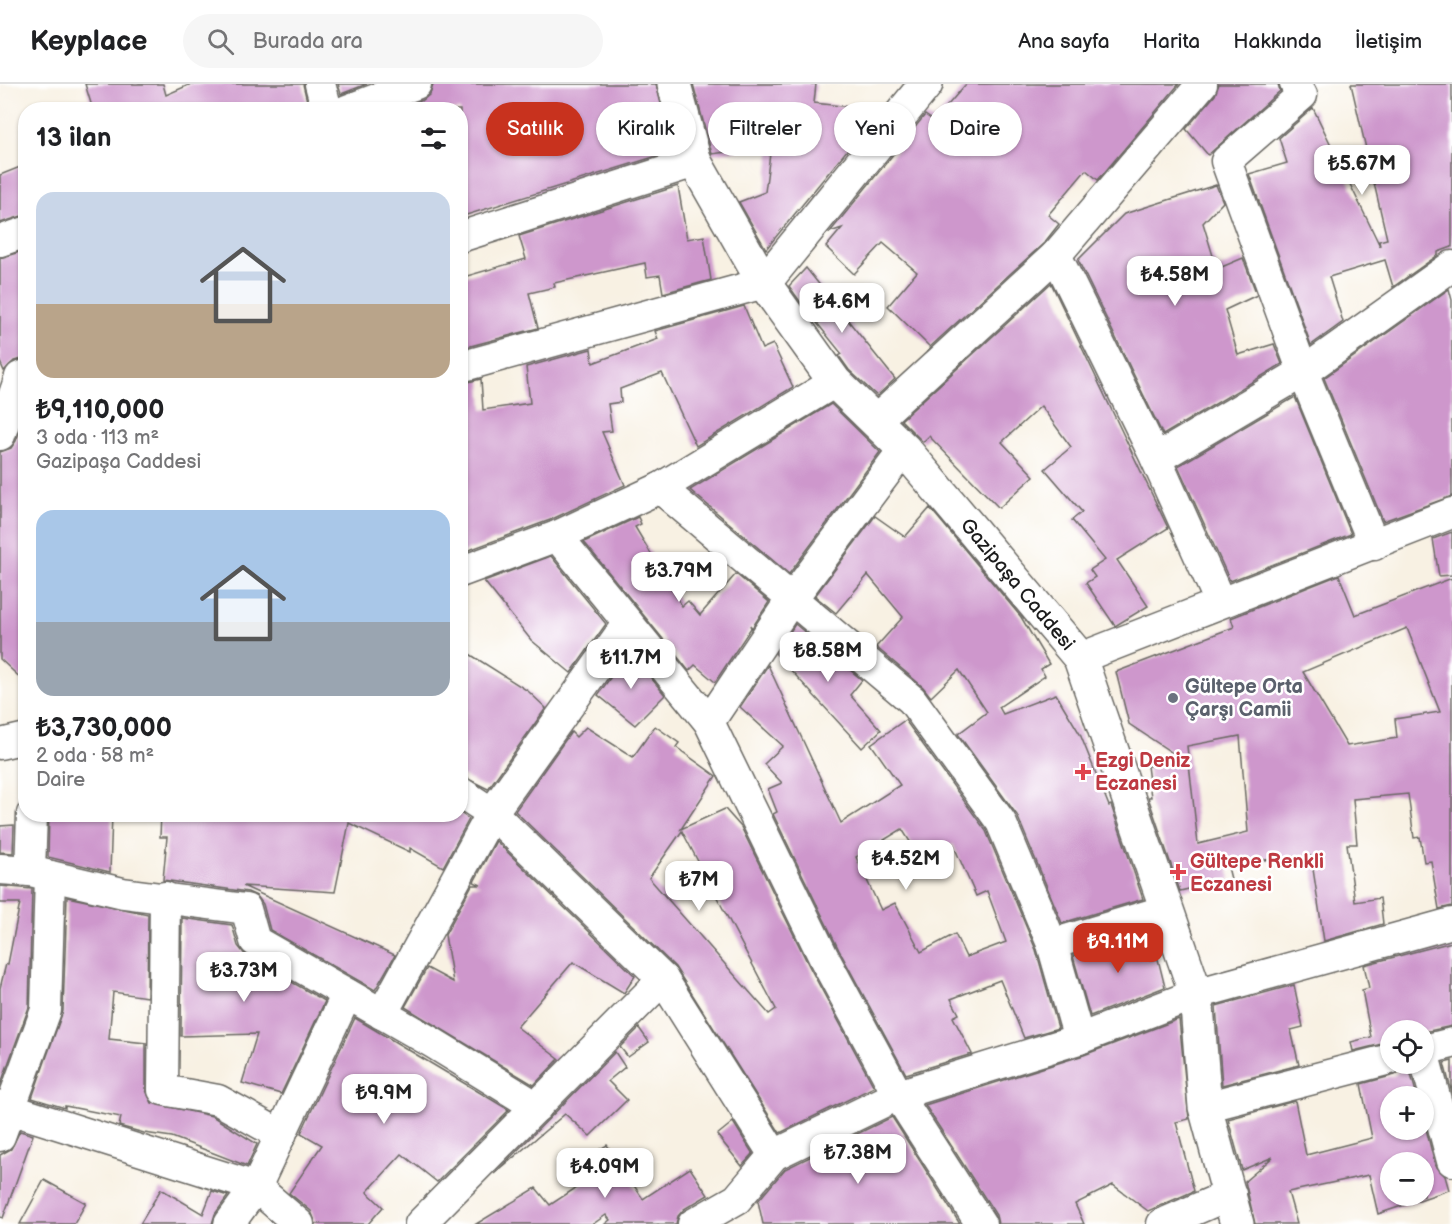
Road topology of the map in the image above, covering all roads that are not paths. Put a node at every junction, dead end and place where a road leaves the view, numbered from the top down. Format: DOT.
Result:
graph roads {
  1 [pos="320,84"];
  2 [pos="416,84"];
  3 [pos="674,84"];
  4 [pos="926,84"];
  5 [pos="1202,84"];
  6 [pos="1295,84"];
  7 [pos="325,102"];
  8 [pos="368,102"];
  9 [pos="695,162"];
  10 [pos="468,234"];
  11 [pos="18,235"];
  12 [pos="0,242"];
  13 [pos="1056,255"];
  14 [pos="1452,267"];
  15 [pos="764,283"];
  16 [pos="468,365"];
  17 [pos="1303,372"];
  18 [pos="835,382"];
  19 [pos="18,392"];
  20 [pos="875,421"];
  21 [pos="0,435"];
  22 [pos="904,449"];
  23 [pos="1156,459"];
  24 [pos="660,488"];
  25 [pos="1452,513"];
  26 [pos="557,536"];
  27 [pos="1374,545"];
  28 [pos="468,569"];
  29 [pos="791,600"];
  30 [pos="1220,602"];
  31 [pos="628,623"];
  32 [pos="1080,658"];
  33 [pos="709,722"];
  34 [pos="18,740"];
  35 [pos="0,744"];
  36 [pos="468,797"];
  37 [pos="492,813"];
  38 [pos="33,822"];
  39 [pos="0,869"];
  40 [pos="40,873"];
  41 [pos="165,897"];
  42 [pos="1166,910"];
  43 [pos="1452,923"];
  44 [pos="1052,944"];
  45 [pos="663,979"];
  46 [pos="347,994"];
  47 [pos="1196,994"];
  48 [pos="382,1014"];
  49 [pos="1079,1039"];
  50 [pos="1452,1043"];
  51 [pos="1434,1049"];
  52 [pos="1380,1062"];
  53 [pos="1430,1074"];
  54 [pos="898,1095"];
  55 [pos="537,1107"];
  56 [pos="1205,1107"];
  57 [pos="4,1117"];
  58 [pos="281,1135"];
  59 [pos="774,1155"];
  60 [pos="1452,1161"];
  61 [pos="256,1187"];
  62 [pos="1234,1209"];
  63 [pos="738,1211"];
  64 [pos="229,1224"];
  65 [pos="299,1224"];
  66 [pos="420,1224"];
  67 [pos="693,1224"];
  68 [pos="981,1224"];
  69 [pos="1162,1224"];
  1 -- 7 [label="street"];
  2 -- 8 [label="street"];
  3 -- 9 [label="street, Gazipaşa Caddesi"];
  4 -- 15 [label="street"];
  5 -- 13 [label="street"];
  6 -- 17 [label="street"];
  9 -- 10 [label="street"];
  9 -- 15 [label="street, Gazipaşa Caddesi"];
  11 -- 12 [label="street"];
  13 -- 20 [label="street"];
  13 -- 23 [label="street"];
  14 -- 17 [label="street"];
  15 -- 16 [label="street"];
  15 -- 18 [label="street, Gazipaşa Caddesi"];
  17 -- 23 [label="street"];
  17 -- 27 [label="street"];
  18 -- 20 [label="street, Gazipaşa Caddesi"];
  18 -- 24 [label="street"];
  19 -- 21 [label="street"];
  20 -- 22 [label="street, Gazipaşa Caddesi"];
  22 -- 29 [label="street"];
  22 -- 32 [label="street, Gazipaşa Caddesi"];
  23 -- 30 [label="street"];
  24 -- 26 [label="street"];
  24 -- 29 [label="street"];
  25 -- 27 [label="street"];
  26 -- 28 [label="street"];
  26 -- 31 [label="street"];
  27 -- 30 [label="street"];
  29 -- 33 [label="street"];
  29 -- 44 [label="street"];
  30 -- 32 [label="street"];
  31 -- 33 [label="street"];
  31 -- 37 [label="street"];
  32 -- 42 [label="street, Gazipaşa Caddesi"];
  33 -- 54 [label="street"];
  34 -- 35 [label="street"];
  36 -- 37 [label="street"];
  37 -- 45 [label="street"];
  37 -- 48 [label="street"];
  38 -- 40 [label="street"];
  39 -- 40 [label="street"];
  40 -- 41 [label="street"];
  40 -- 57 [label="street"];
  41 -- 46 [label="street"];
  41 -- 58 [label="street"];
  42 -- 44 [label="street"];
  42 -- 47 [label="street, Gazipaşa Caddesi"];
  43 -- 47 [label="street"];
  44 -- 49 [label="street"];
  45 -- 55 [label="street"];
  45 -- 59 [label="street"];
  46 -- 48 [label="street"];
  46 -- 58 [label="street"];
  47 -- 49 [label="street"];
  47 -- 56 [label="street, Gazipaşa Caddesi"];
  48 -- 55 [label="street"];
  49 -- 54 [label="street"];
  50 -- 51 [label="street"];
  52 -- 56 [label="street"];
  53 -- 60 [label="street"];
  54 -- 59 [label="street"];
  54 -- 68 [label="street"];
  55 -- 66 [label="street"];
  56 -- 62 [label="street, Gazipaşa Caddesi"];
  57 -- 61 [label="street"];
  58 -- 61 [label="street"];
  59 -- 63 [label="street"];
  61 -- 64 [label="street"];
  61 -- 65 [label="street"];
  62 -- 69 [label="street"];
  63 -- 67 [label="street"];
}
